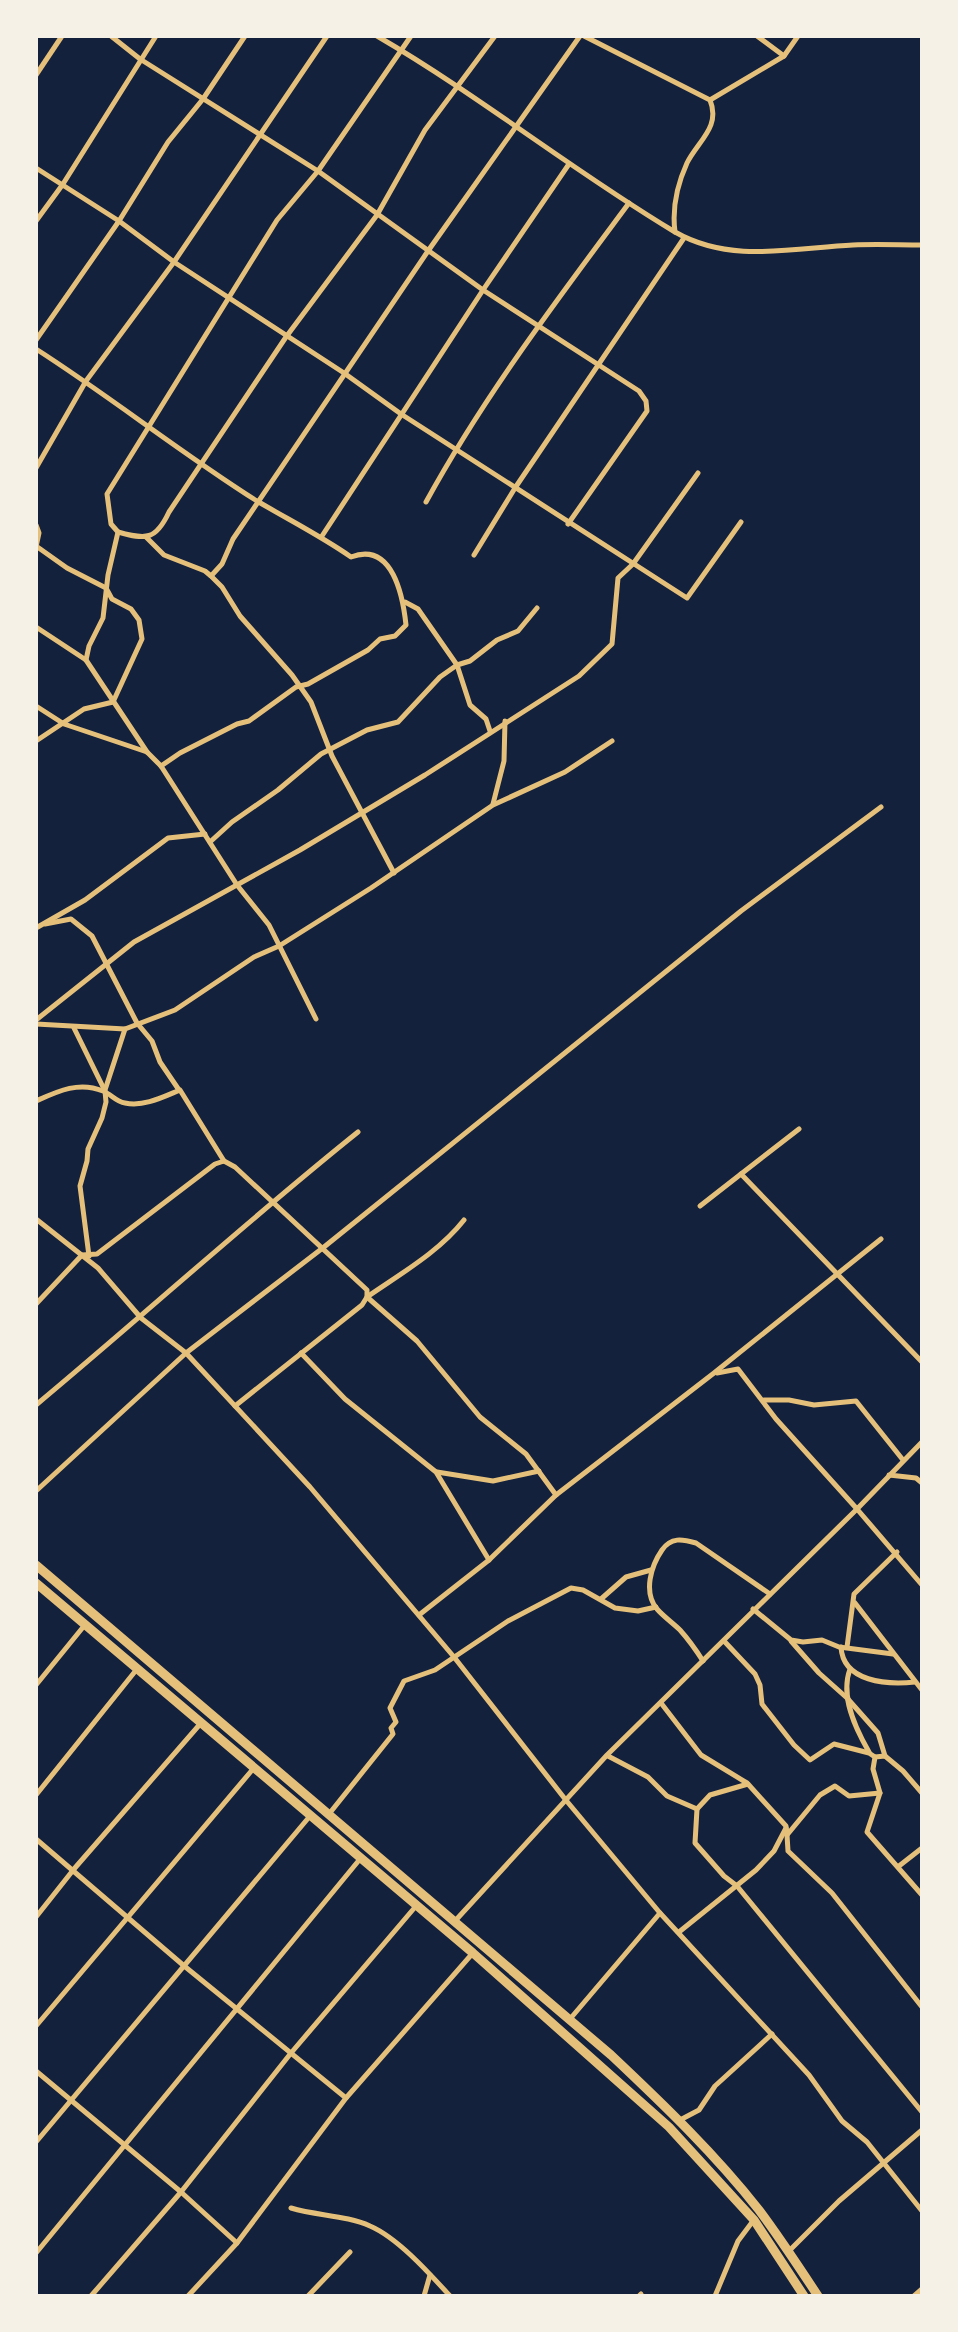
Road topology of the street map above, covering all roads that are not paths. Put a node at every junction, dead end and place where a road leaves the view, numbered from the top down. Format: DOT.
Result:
graph roads {
  1 [pos="62,36"];
  2 [pos="111,36"];
  3 [pos="156,36"];
  4 [pos="245,36"];
  5 [pos="327,36"];
  6 [pos="377,36"];
  7 [pos="411,36"];
  8 [pos="495,36"];
  9 [pos="582,36"];
  10 [pos="757,36"];
  11 [pos="798,36"];
  12 [pos="401,50"];
  13 [pos="784,56"];
  14 [pos="140,59"];
  15 [pos="36,75"];
  16 [pos="457,86"];
  17 [pos="203,99"];
  18 [pos="710,100"];
  19 [pos="515,128"];
  20 [pos="259,134"];
  21 [pos="569,164"];
  22 [pos="36,168"];
  23 [pos="318,171"];
  24 [pos="63,184"];
  25 [pos="629,203"];
  26 [pos="377,215"];
  27 [pos="36,221"];
  28 [pos="119,221"];
  29 [pos="675,232"];
  30 [pos="684,238"];
  31 [pos="922,245"];
  32 [pos="428,251"];
  33 [pos="174,262"];
  34 [pos="483,290"];
  35 [pos="228,298"];
  36 [pos="538,326"];
  37 [pos="286,337"];
  38 [pos="36,340"];
  39 [pos="36,349"];
  40 [pos="600,364"];
  41 [pos="344,373"];
  42 [pos="86,381"];
  43 [pos="401,414"];
  44 [pos="148,426"];
  45 [pos="456,448"];
  46 [pos="203,463"];
  47 [pos="36,468"];
  48 [pos="698,473"];
  49 [pos="515,488"];
  50 [pos="258,501"];
  51 [pos="426,502"];
  52 [pos="741,522"];
  53 [pos="568,524"];
  54 [pos="36,525"];
  55 [pos="118,532"];
  56 [pos="322,536"];
  57 [pos="146,537"];
  58 [pos="36,547"];
  59 [pos="474,555"];
  60 [pos="633,564"];
  61 [pos="211,576"];
  62 [pos="106,588"];
  63 [pos="404,602"];
  64 [pos="537,608"];
  65 [pos="36,627"];
  66 [pos="86,660"];
  67 [pos="457,665"];
  68 [pos="299,686"];
  69 [pos="113,702"];
  70 [pos="36,706"];
  71 [pos="505,721"];
  72 [pos="64,724"];
  73 [pos="490,731"];
  74 [pos="36,741"];
  75 [pos="612,741"];
  76 [pos="329,749"];
  77 [pos="147,752"];
  78 [pos="161,766"];
  79 [pos="493,805"];
  80 [pos="881,807"];
  81 [pos="361,813"];
  82 [pos="205,834"];
  83 [pos="210,842"];
  84 [pos="394,873"];
  85 [pos="237,885"];
  86 [pos="45,924"];
  87 [pos="36,928"];
  88 [pos="279,946"];
  89 [pos="106,965"];
  90 [pos="316,1019"];
  91 [pos="36,1022"];
  92 [pos="137,1023"];
  93 [pos="74,1028"];
  94 [pos="125,1029"];
  95 [pos="180,1090"];
  96 [pos="105,1091"];
  97 [pos="36,1101"];
  98 [pos="799,1129"];
  99 [pos="358,1132"];
  100 [pos="224,1161"];
  101 [pos="741,1174"];
  102 [pos="273,1201"];
  103 [pos="700,1206"];
  104 [pos="36,1219"];
  105 [pos="464,1220"];
  106 [pos="881,1239"];
  107 [pos="324,1247"];
  108 [pos="82,1255"];
  109 [pos="89,1256"];
  110 [pos="837,1273"];
  111 [pos="367,1297"];
  112 [pos="36,1304"];
  113 [pos="141,1318"];
  114 [pos="186,1353"];
  115 [pos="301,1353"];
  116 [pos="919,1353"];
  117 [pos="922,1362"];
  118 [pos="714,1373"];
  119 [pos="763,1400"];
  120 [pos="36,1405"];
  121 [pos="235,1406"];
  122 [pos="922,1442"];
  123 [pos="903,1460"];
  124 [pos="539,1471"];
  125 [pos="436,1472"];
  126 [pos="888,1475"];
  127 [pos="922,1483"];
  128 [pos="36,1491"];
  129 [pos="556,1495"];
  130 [pos="857,1509"];
  131 [pos="897,1552"];
  132 [pos="489,1560"];
  133 [pos="36,1565"];
  134 [pos="651,1570"];
  135 [pos="36,1583"];
  136 [pos="922,1585"];
  137 [pos="770,1594"];
  138 [pos="601,1599"];
  139 [pos="854,1602"];
  140 [pos="656,1607"];
  141 [pos="753,1609"];
  142 [pos="419,1615"];
  143 [pos="85,1625"];
  144 [pos="791,1640"];
  145 [pos="724,1641"];
  146 [pos="844,1647"];
  147 [pos="893,1654"];
  148 [pos="454,1657"];
  149 [pos="703,1661"];
  150 [pos="137,1669"];
  151 [pos="850,1669"];
  152 [pos="915,1682"];
  153 [pos="36,1685"];
  154 [pos="922,1690"];
  155 [pos="847,1698"];
  156 [pos="661,1703"];
  157 [pos="201,1723"];
  158 [pos="607,1755"];
  159 [pos="872,1755"];
  160 [pos="885,1756"];
  161 [pos="253,1769"];
  162 [pos="748,1784"];
  163 [pos="880,1793"];
  164 [pos="922,1793"];
  165 [pos="36,1795"];
  166 [pos="565,1799"];
  167 [pos="697,1809"];
  168 [pos="328,1815"];
  169 [pos="310,1816"];
  170 [pos="786,1826"];
  171 [pos="787,1835"];
  172 [pos="36,1839"];
  173 [pos="922,1848"];
  174 [pos="360,1859"];
  175 [pos="899,1866"];
  176 [pos="74,1869"];
  177 [pos="737,1886"];
  178 [pos="922,1895"];
  179 [pos="416,1905"];
  180 [pos="660,1913"];
  181 [pos="128,1916"];
  182 [pos="36,1917"];
  183 [pos="454,1922"];
  184 [pos="679,1932"];
  185 [pos="473,1953"];
  186 [pos="183,1965"];
  187 [pos="236,2007"];
  188 [pos="922,2007"];
  189 [pos="569,2019"];
  190 [pos="36,2026"];
  191 [pos="772,2034"];
  192 [pos="291,2053"];
  193 [pos="36,2071"];
  194 [pos="346,2098"];
  195 [pos="70,2099"];
  196 [pos="922,2112"];
  197 [pos="680,2120"];
  198 [pos="922,2130"];
  199 [pos="36,2142"];
  200 [pos="125,2145"];
  201 [pos="881,2163"];
  202 [pos="181,2192"];
  203 [pos="291,2208"];
  204 [pos="922,2211"];
  205 [pos="754,2220"];
  206 [pos="237,2243"];
  207 [pos="350,2252"];
  208 [pos="788,2252"];
  209 [pos="36,2253"];
  210 [pos="722,2260"];
  211 [pos="729,2263"];
  212 [pos="430,2275"];
  213 [pos="922,2289"];
  214 [pos="91,2296"];
  215 [pos="188,2296"];
  216 [pos="308,2296"];
  217 [pos="424,2296"];
  218 [pos="450,2296"];
  219 [pos="715,2296"];
  220 [pos="804,2296"];
  221 [pos="818,2296"];
  222 [pos="914,2296"];
  1 -- 15 [label="street"];
  2 -- 14 [label="street"];
  3 -- 14 [label="street"];
  4 -- 17 [label="street"];
  5 -- 20 [label="street"];
  6 -- 12 [label="street"];
  7 -- 12 [label="street"];
  8 -- 16 [label="street"];
  9 -- 18 [label="street"];
  9 -- 19 [label="street"];
  10 -- 13 [label="street"];
  11 -- 13 [label="street"];
  12 -- 16 [label="street"];
  12 -- 23 [label="street"];
  13 -- 18 [label="street"];
  14 -- 17 [label="street"];
  14 -- 24 [label="street"];
  16 -- 19 [label="street"];
  16 -- 26 [label="street"];
  17 -- 20 [label="street"];
  17 -- 28 [label="street"];
  18 -- 29 [label="street"];
  19 -- 21 [label="street"];
  19 -- 32 [label="street"];
  20 -- 23 [label="street"];
  20 -- 33 [label="street"];
  21 -- 25 [label="street"];
  21 -- 34 [label="street"];
  22 -- 24 [label="street"];
  23 -- 26 [label="street"];
  23 -- 35 [label="street"];
  24 -- 27 [label="street"];
  24 -- 28 [label="street"];
  25 -- 29 [label="street"];
  25 -- 36 [label="street"];
  26 -- 32 [label="street"];
  26 -- 37 [label="street"];
  28 -- 33 [label="street"];
  28 -- 38 [label="street"];
  29 -- 30 [label="street"];
  30 -- 31 [label="street"];
  30 -- 40 [label="street"];
  32 -- 34 [label="street"];
  32 -- 41 [label="street"];
  33 -- 35 [label="street"];
  33 -- 42 [label="street"];
  34 -- 36 [label="street"];
  34 -- 43 [label="street"];
  35 -- 37 [label="street"];
  35 -- 44 [label="street"];
  36 -- 40 [label="street"];
  36 -- 45 [label="street"];
  37 -- 41 [label="street"];
  37 -- 46 [label="street"];
  39 -- 42 [label="street"];
  40 -- 49 [label="street"];
  40 -- 53 [label="street"];
  41 -- 43 [label="street"];
  41 -- 50 [label="street"];
  42 -- 44 [label="street"];
  42 -- 47 [label="street"];
  43 -- 45 [label="street"];
  43 -- 56 [label="street"];
  44 -- 46 [label="street"];
  44 -- 55 [label="street"];
  45 -- 49 [label="street"];
  45 -- 51 [label="street"];
  46 -- 50 [label="street"];
  46 -- 57 [label="street"];
  48 -- 60 [label="street"];
  49 -- 53 [label="street"];
  49 -- 59 [label="street"];
  50 -- 56 [label="street"];
  50 -- 61 [label="street"];
  52 -- 60 [label="street"];
  53 -- 60 [label="street"];
  54 -- 58 [label="street"];
  55 -- 57 [label="street"];
  55 -- 62 [label="street"];
  56 -- 63 [label="street"];
  57 -- 61 [label="street"];
  58 -- 62 [label="street"];
  60 -- 71 [label="street"];
  61 -- 68 [label="street"];
  62 -- 66 [label="street"];
  62 -- 69 [label="street"];
  63 -- 67 [label="street"];
  63 -- 68 [label="street"];
  64 -- 67 [label="street"];
  65 -- 66 [label="street"];
  66 -- 69 [label="street"];
  67 -- 73 [label="street"];
  67 -- 76 [label="street"];
  68 -- 76 [label="street"];
  68 -- 78 [label="street"];
  69 -- 72 [label="street"];
  69 -- 77 [label="street"];
  70 -- 72 [label="street"];
  71 -- 73 [label="street"];
  71 -- 79 [label="street"];
  72 -- 74 [label="street"];
  72 -- 77 [label="street"];
  73 -- 81 [label="street"];
  75 -- 79 [label="street"];
  76 -- 81 [label="street"];
  76 -- 83 [label="street"];
  77 -- 78 [label="street"];
  78 -- 82 [label="street"];
  79 -- 84 [label="street"];
  80 -- 107 [label="street"];
  81 -- 84 [label="street"];
  81 -- 85 [label="street"];
  82 -- 83 [label="street"];
  82 -- 86 [label="street"];
  83 -- 85 [label="street"];
  84 -- 88 [label="street"];
  85 -- 88 [label="street"];
  85 -- 89 [label="street"];
  86 -- 87 [label="street"];
  86 -- 89 [label="street"];
  88 -- 90 [label="street"];
  88 -- 92 [label="street"];
  89 -- 91 [label="street"];
  89 -- 92 [label="street"];
  91 -- 93 [label="street"];
  92 -- 94 [label="street"];
  92 -- 95 [label="street"];
  93 -- 94 [label="street"];
  93 -- 96 [label="street"];
  94 -- 96 [label="street"];
  95 -- 96 [label="street"];
  95 -- 100 [label="street"];
  96 -- 97 [label="street"];
  96 -- 109 [label="street"];
  98 -- 101 [label="street"];
  99 -- 102 [label="street"];
  100 -- 102 [label="street"];
  100 -- 109 [label="street"];
  101 -- 103 [label="street"];
  101 -- 110 [label="street"];
  102 -- 107 [label="street"];
  102 -- 113 [label="street"];
  104 -- 108 [label="street"];
  105 -- 111 [label="street"];
  106 -- 110 [label="street"];
  107 -- 111 [label="street"];
  107 -- 114 [label="street"];
  108 -- 109 [label="street"];
  108 -- 112 [label="street"];
  108 -- 113 [label="street"];
  110 -- 116 [label="street"];
  110 -- 118 [label="street"];
  111 -- 115 [label="street"];
  111 -- 124 [label="street"];
  113 -- 114 [label="street"];
  113 -- 120 [label="street"];
  114 -- 121 [label="street"];
  114 -- 128 [label="street"];
  115 -- 121 [label="street"];
  115 -- 125 [label="street"];
  116 -- 117 [label="street"];
  118 -- 119 [label="street"];
  118 -- 129 [label="street"];
  119 -- 123 [label="street"];
  119 -- 130 [label="street"];
  121 -- 142 [label="street"];
  122 -- 123 [label="street"];
  123 -- 126 [label="street"];
  124 -- 125 [label="street"];
  124 -- 129 [label="street"];
  125 -- 132 [label="street"];
  126 -- 127 [label="street"];
  126 -- 130 [label="street"];
  129 -- 132 [label="street"];
  130 -- 131 [label="street"];
  130 -- 137 [label="street"];
  131 -- 136 [label="street"];
  131 -- 139 [label="street"];
  132 -- 142 [label="street"];
  133 -- 168 [label="highway"];
  134 -- 137 [label="street"];
  134 -- 138 [label="street"];
  134 -- 140 [label="street"];
  135 -- 143 [label="highway"];
  137 -- 141 [label="street"];
  138 -- 140 [label="street"];
  138 -- 148 [label="street"];
  139 -- 146 [label="street"];
  139 -- 147 [label="street"];
  140 -- 149 [label="street"];
  141 -- 144 [label="street"];
  141 -- 145 [label="street"];
  142 -- 148 [label="street"];
  143 -- 150 [label="highway"];
  143 -- 153 [label="street"];
  144 -- 146 [label="street"];
  144 -- 155 [label="street"];
  145 -- 149 [label="street"];
  145 -- 159 [label="street"];
  146 -- 147 [label="street"];
  146 -- 151 [label="street"];
  147 -- 152 [label="street"];
  148 -- 166 [label="street"];
  148 -- 168 [label="street"];
  149 -- 156 [label="street"];
  150 -- 157 [label="highway"];
  150 -- 165 [label="street"];
  151 -- 152 [label="street"];
  151 -- 155 [label="street"];
  152 -- 154 [label="street"];
  155 -- 159 [label="street"];
  155 -- 160 [label="street"];
  156 -- 158 [label="street"];
  156 -- 162 [label="street"];
  157 -- 161 [label="highway"];
  157 -- 176 [label="street"];
  158 -- 166 [label="street"];
  158 -- 167 [label="street"];
  159 -- 160 [label="street"];
  159 -- 163 [label="street"];
  160 -- 164 [label="street"];
  161 -- 169 [label="highway"];
  161 -- 181 [label="street"];
  162 -- 167 [label="street"];
  162 -- 170 [label="street"];
  163 -- 171 [label="street"];
  163 -- 175 [label="street"];
  166 -- 180 [label="street"];
  166 -- 183 [label="street"];
  167 -- 177 [label="street"];
  168 -- 183 [label="highway"];
  169 -- 174 [label="highway"];
  169 -- 186 [label="street"];
  170 -- 171 [label="street"];
  170 -- 177 [label="street"];
  171 -- 188 [label="street"];
  172 -- 176 [label="street"];
  173 -- 175 [label="street"];
  174 -- 179 [label="highway"];
  174 -- 187 [label="street"];
  175 -- 178 [label="street"];
  176 -- 181 [label="street"];
  176 -- 182 [label="street"];
  177 -- 184 [label="street"];
  177 -- 196 [label="street"];
  179 -- 185 [label="highway"];
  179 -- 192 [label="street"];
  180 -- 184 [label="street"];
  180 -- 189 [label="street"];
  181 -- 186 [label="street"];
  181 -- 190 [label="street"];
  183 -- 189 [label="highway"];
  184 -- 191 [label="street"];
  185 -- 194 [label="street"];
  185 -- 205 [label="highway"];
  186 -- 187 [label="street"];
  186 -- 195 [label="street"];
  187 -- 192 [label="street"];
  187 -- 200 [label="street"];
  189 -- 197 [label="highway"];
  191 -- 197 [label="street"];
  191 -- 201 [label="street"];
  192 -- 194 [label="street"];
  192 -- 202 [label="street"];
  193 -- 195 [label="street"];
  194 -- 206 [label="street"];
  195 -- 199 [label="street"];
  195 -- 200 [label="street"];
  197 -- 208 [label="highway"];
  198 -- 201 [label="street"];
  200 -- 202 [label="street"];
  200 -- 209 [label="street"];
  201 -- 204 [label="street"];
  201 -- 208 [label="street"];
  202 -- 206 [label="street"];
  202 -- 214 [label="street"];
  203 -- 212 [label="street"];
  205 -- 211 [label="street"];
  205 -- 220 [label="highway"];
  206 -- 215 [label="street"];
  207 -- 216 [label="street"];
  208 -- 221 [label="highway"];
  210 -- 211 [label="street"];
  211 -- 219 [label="street"];
  212 -- 217 [label="street"];
  212 -- 218 [label="street"];
  213 -- 222 [label="street"];
}
